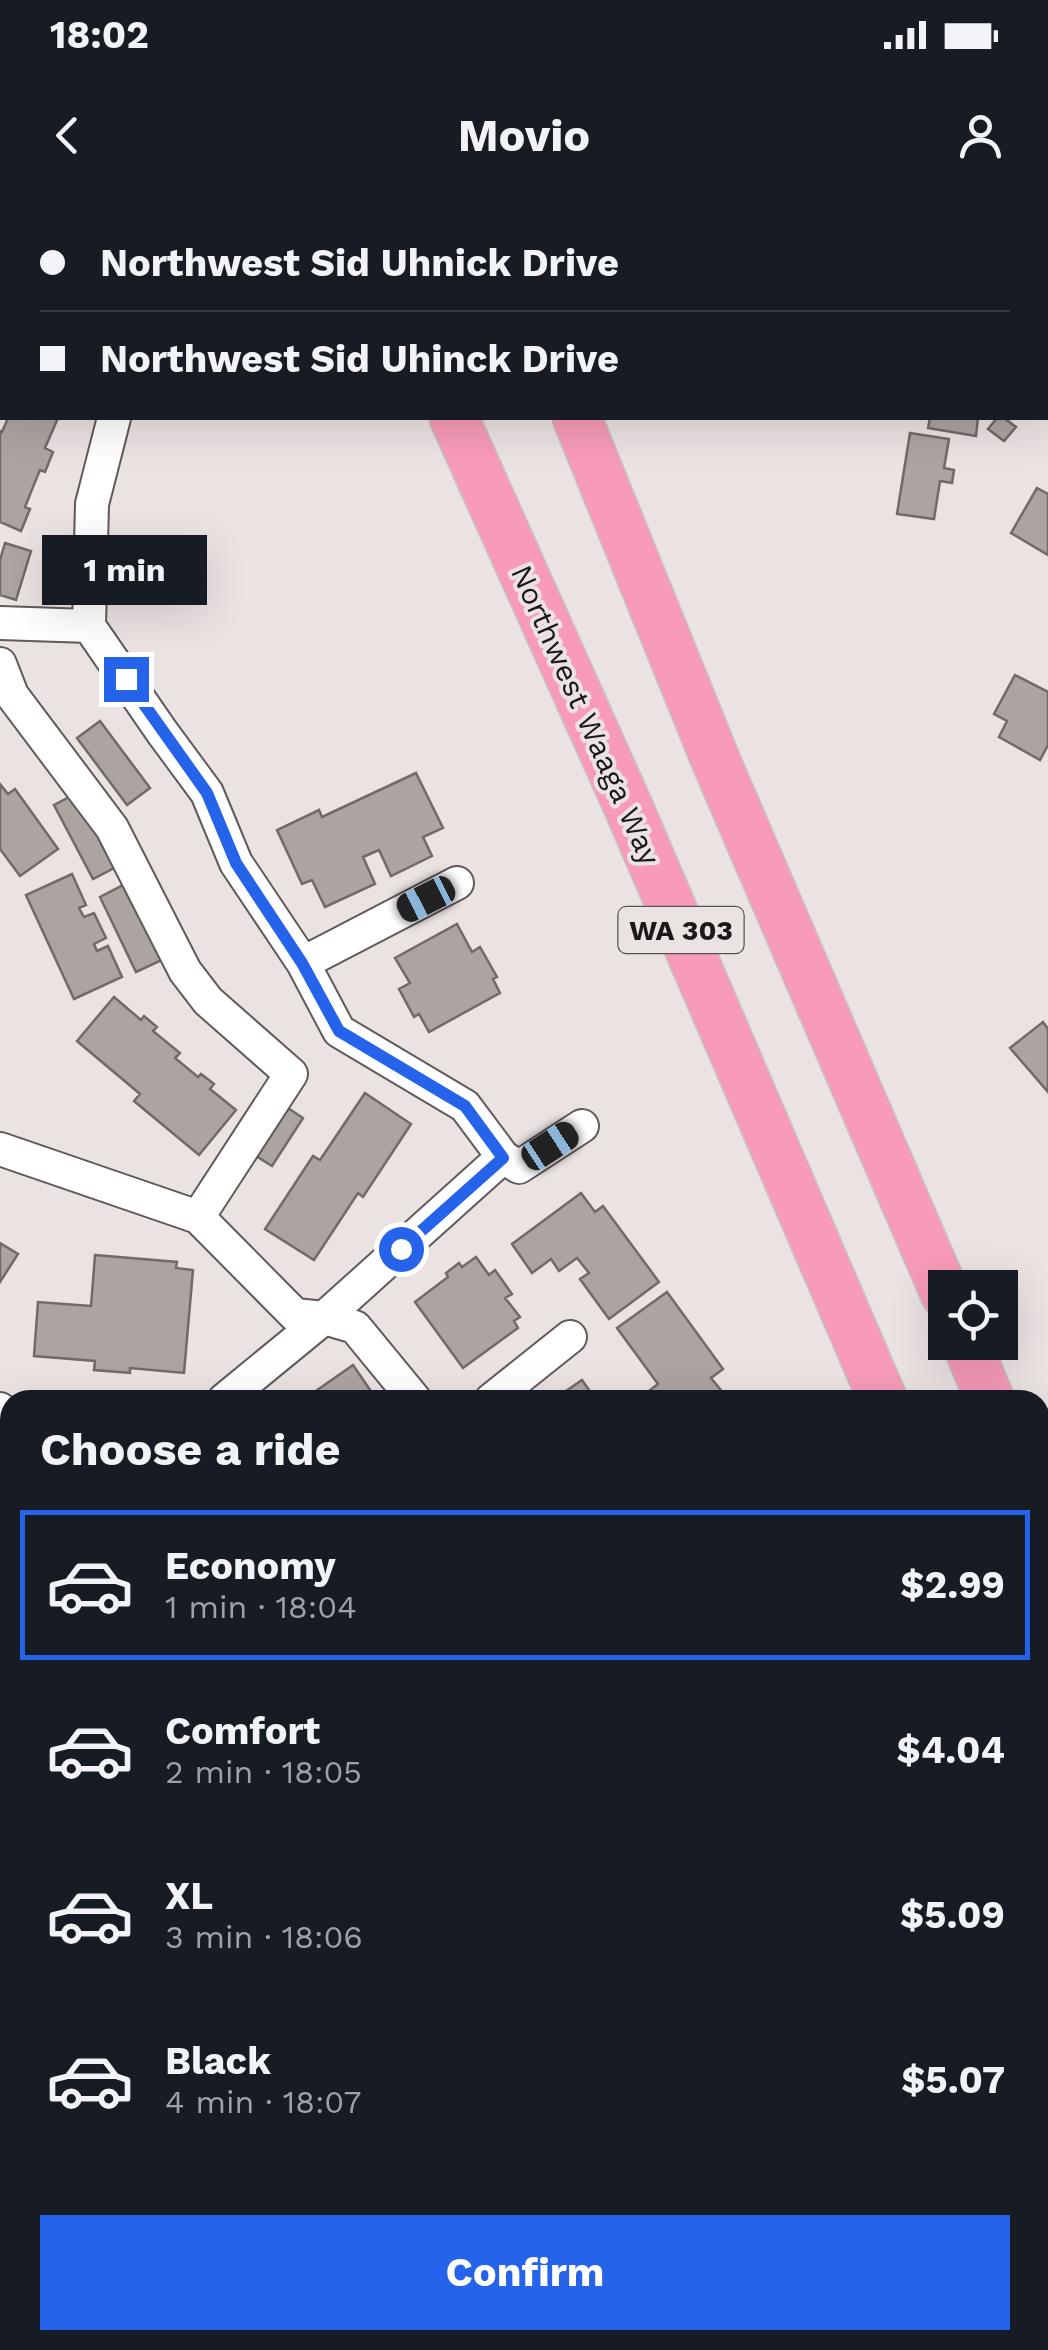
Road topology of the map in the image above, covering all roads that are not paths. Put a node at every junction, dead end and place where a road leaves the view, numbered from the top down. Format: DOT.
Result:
graph roads {
  1 [pos="113,420"];
  2 [pos="452,420"];
  3 [pos="578,420"];
  4 [pos="0,624"];
  5 [pos="90,626"];
  6 [pos="0,664"];
  7 [pos="457,883"];
  8 [pos="302,963"];
  9 [pos="582,1126"];
  10 [pos="0,1149"];
  11 [pos="503,1158"];
  12 [pos="198,1217"];
  13 [pos="935,1270"];
  14 [pos="324,1318"];
  15 [pos="570,1337"];
  16 [pos="973,1360"];
  17 [pos="236,1390"];
  18 [pos="407,1390"];
  19 [pos="504,1390"];
  20 [pos="878,1390"];
  21 [pos="986,1390"];
  1 -- 5 [label="street"];
  2 -- 20 [label="highway, Northwest Waaga Way / WA 303"];
  3 -- 13 [label="highway, WA 303"];
  4 -- 5 [label="street"];
  5 -- 8 [label="street"];
  6 -- 12 [label="street"];
  7 -- 8 [label="street"];
  8 -- 11 [label="street"];
  9 -- 11 [label="street"];
  10 -- 12 [label="street"];
  11 -- 14 [label="street"];
  12 -- 14 [label="street"];
  14 -- 17 [label="street"];
  14 -- 18 [label="street"];
  15 -- 19 [label="street"];
  16 -- 21 [label="highway"];
}
